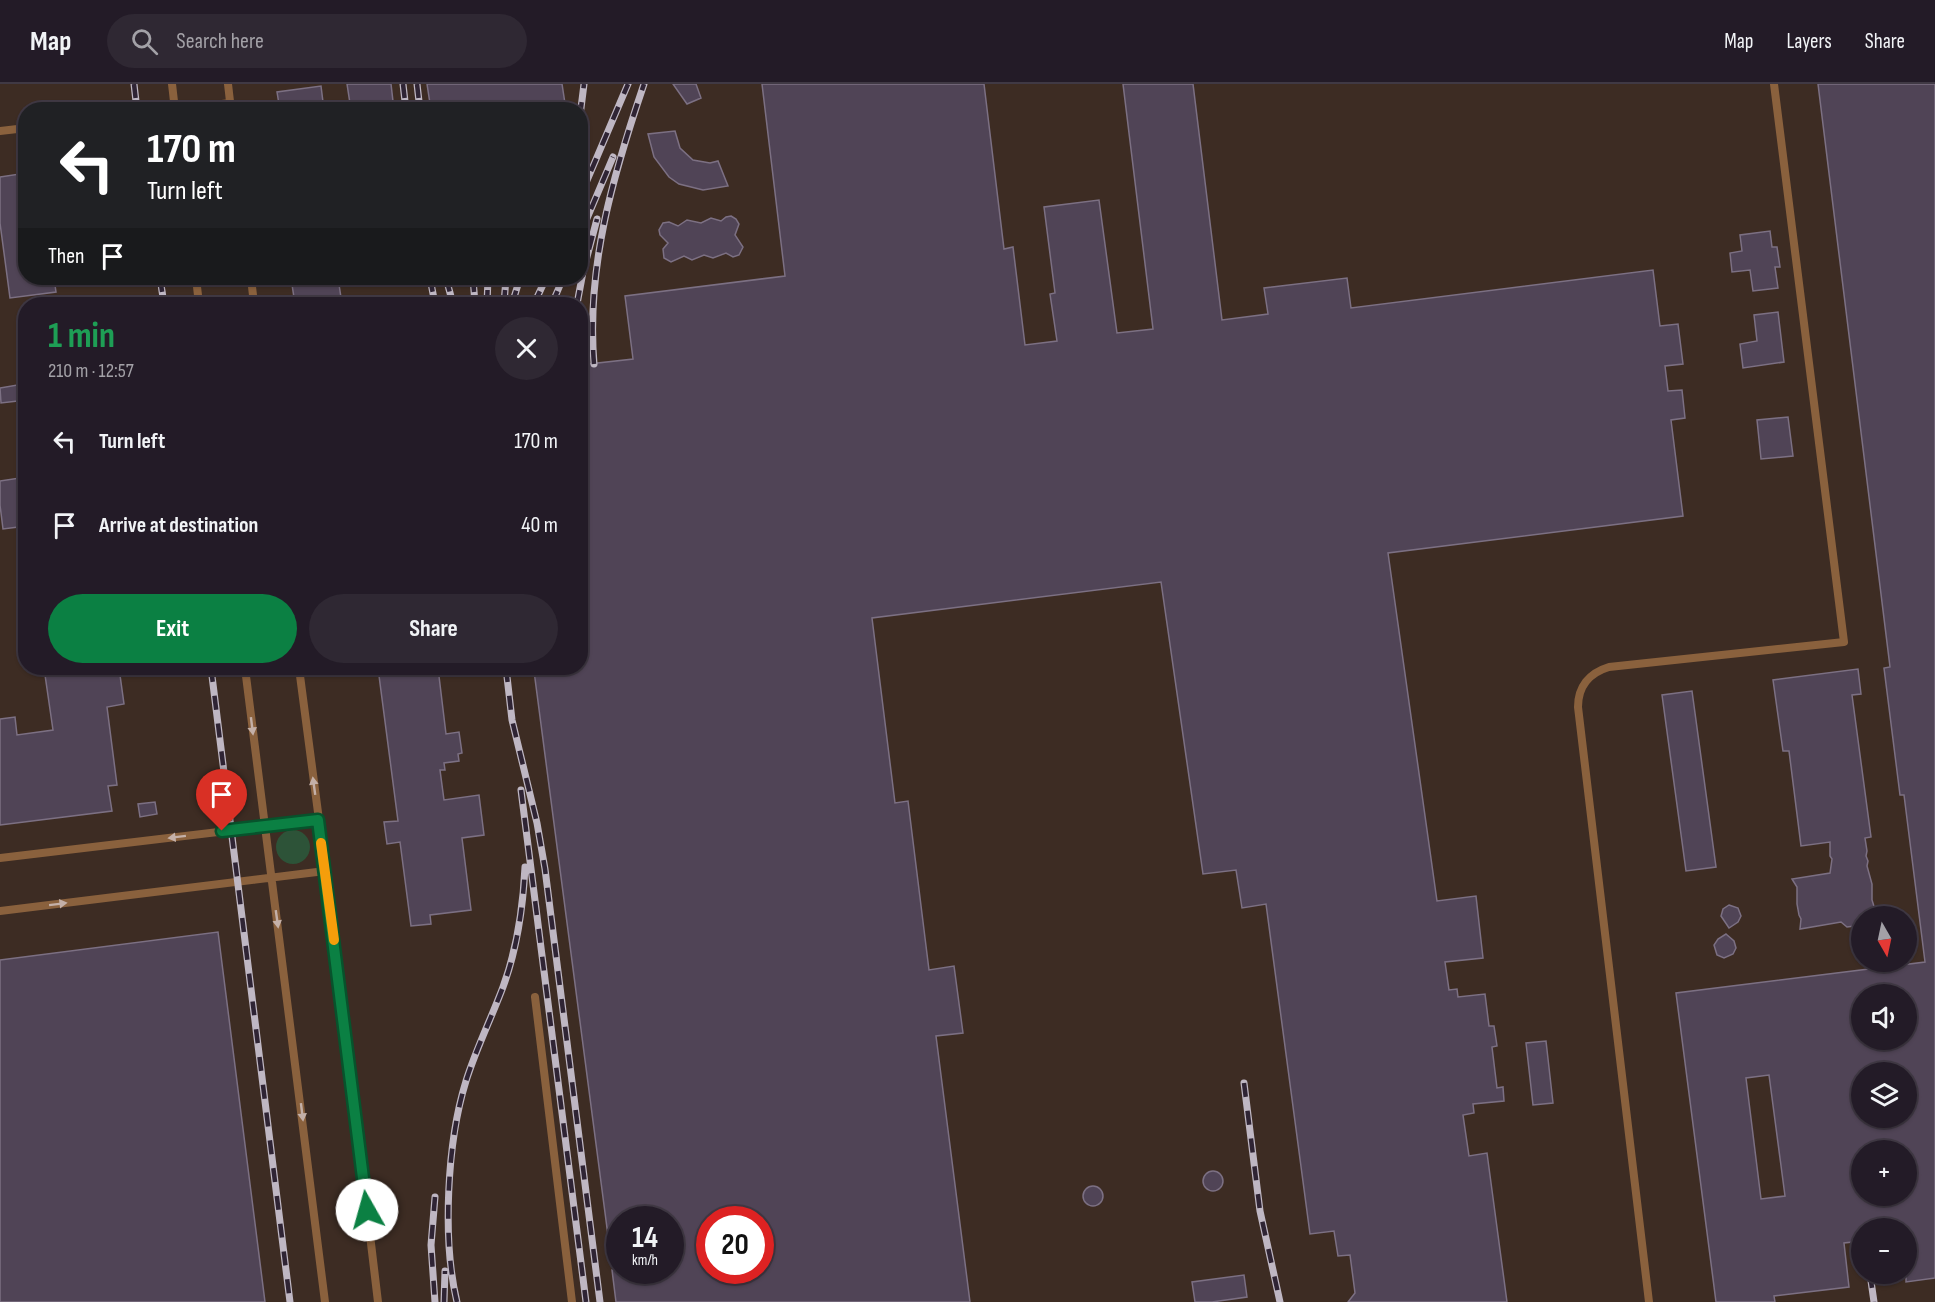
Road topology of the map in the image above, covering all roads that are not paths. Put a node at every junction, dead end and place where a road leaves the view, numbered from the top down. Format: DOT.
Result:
graph roads {
  1 [pos="172,84"];
  2 [pos="228,84"];
  3 [pos="1774,84"];
  4 [pos="173,102"];
  5 [pos="230,102"];
  6 [pos="18,129"];
  7 [pos="0,131"];
  8 [pos="246,675"];
  9 [pos="300,675"];
  10 [pos="318,820"];
  11 [pos="265,827"];
  12 [pos="0,858"];
  13 [pos="325,871"];
  14 [pos="272,878"];
  15 [pos="0,911"];
  16 [pos="535,997"];
  17 [pos="325,1302"];
  18 [pos="378,1302"];
  19 [pos="572,1302"];
  20 [pos="1649,1302"];
  1 -- 4 [label="lane"];
  2 -- 5 [label="lane"];
  3 -- 20 [label="lane"];
  6 -- 7 [label="lane"];
  8 -- 11 [label="lane, one-way"];
  10 -- 9 [label="lane, one-way"];
  10 -- 11 [label="lane"];
  10 -- 13 [label="lane"];
  11 -- 12 [label="lane, one-way"];
  11 -- 14 [label="lane"];
  13 -- 14 [label="lane"];
  13 -- 18 [label="lane"];
  15 -- 14 [label="lane, one-way"];
  14 -- 17 [label="lane, one-way"];
  16 -- 19 [label="lane"];
}
